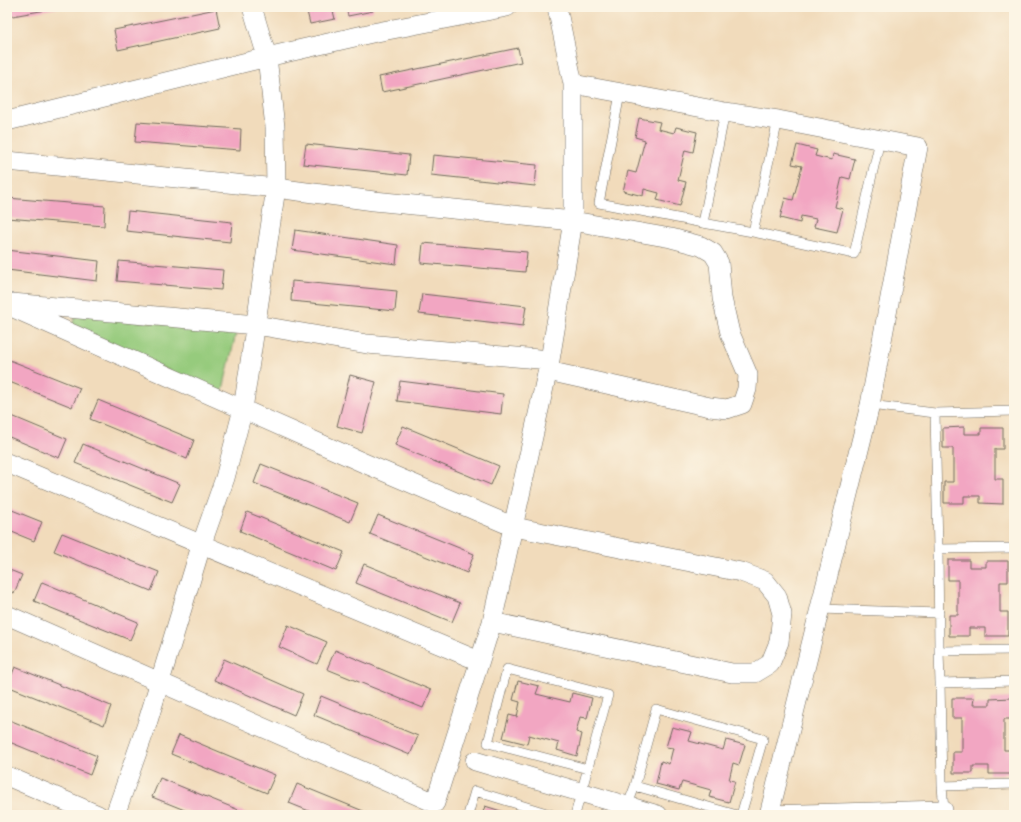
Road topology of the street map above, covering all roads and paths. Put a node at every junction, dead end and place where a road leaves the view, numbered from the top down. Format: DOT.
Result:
graph roads {
  1 [pos="252,7"];
  2 [pos="507,7"];
  3 [pos="557,7"];
  4 [pos="267,57"];
  5 [pos="574,84"];
  6 [pos="620,94"];
  7 [pos="725,112"];
  8 [pos="778,120"];
  9 [pos="7,121"];
  10 [pos="880,140"];
  11 [pos="7,161"];
  12 [pos="276,188"];
  13 [pos="573,221"];
  14 [pos="703,223"];
  15 [pos="753,232"];
  16 [pos="7,304"];
  17 [pos="256,325"];
  18 [pos="549,366"];
  19 [pos="870,405"];
  20 [pos="243,409"];
  21 [pos="1014,411"];
  22 [pos="935,413"];
  23 [pos="7,463"];
  24 [pos="514,527"];
  25 [pos="201,546"];
  26 [pos="1014,548"];
  27 [pos="938,549"];
  28 [pos="820,609"];
  29 [pos="939,613"];
  30 [pos="7,615"];
  31 [pos="492,622"];
  32 [pos="1014,650"];
  33 [pos="939,651"];
  34 [pos="479,661"];
  35 [pos="1014,681"];
  36 [pos="161,682"];
  37 [pos="940,683"];
  38 [pos="475,761"];
  39 [pos="588,769"];
  40 [pos="7,776"];
  41 [pos="1014,784"];
  42 [pos="635,786"];
  43 [pos="942,786"];
  44 [pos="582,792"];
  45 [pos="608,807"];
  46 [pos="432,809"];
  47 [pos="626,810"];
  48 [pos="946,812"];
  49 [pos="921,813"];
  50 [pos="98,815"];
  51 [pos="115,815"];
  52 [pos="468,815"];
  53 [pos="553,815"];
  54 [pos="575,815"];
  55 [pos="658,815"];
  56 [pos="737,815"];
  57 [pos="741,815"];
  58 [pos="769,815"];
  1 -- 4 [label="street"];
  2 -- 4 [label="street"];
  3 -- 5 [label="street"];
  4 -- 9 [label="street"];
  4 -- 12 [label="street"];
  5 -- 6 [label="street"];
  5 -- 13 [label="street"];
  6 -- 7 [label="street"];
  6 -- 14 [label="lane"];
  7 -- 8 [label="street"];
  7 -- 14 [label="lane"];
  8 -- 10 [label="street"];
  8 -- 15 [label="lane"];
  10 -- 15 [label="lane"];
  10 -- 19 [label="street"];
  11 -- 12 [label="street"];
  12 -- 13 [label="street"];
  12 -- 17 [label="street"];
  13 -- 18 [label="street"];
  13 -- 18 [label="street"];
  14 -- 15 [label="lane"];
  16 -- 17 [label="street"];
  16 -- 20 [label="street"];
  17 -- 18 [label="street"];
  17 -- 20 [label="street"];
  18 -- 24 [label="street"];
  19 -- 22 [label="lane"];
  19 -- 28 [label="street"];
  20 -- 24 [label="street"];
  20 -- 25 [label="street"];
  21 -- 22 [label="lane"];
  22 -- 27 [label="lane"];
  23 -- 25 [label="street"];
  24 -- 31 [label="street"];
  24 -- 31 [label="street"];
  25 -- 34 [label="street"];
  25 -- 36 [label="street"];
  26 -- 27 [label="lane"];
  27 -- 29 [label="lane"];
  28 -- 29 [label="lane"];
  28 -- 58 [label="street"];
  29 -- 33 [label="lane"];
  30 -- 36 [label="street"];
  31 -- 34 [label="street"];
  32 -- 33 [label="lane"];
  33 -- 37 [label="lane"];
  34 -- 46 [label="street"];
  35 -- 37 [label="lane"];
  36 -- 46 [label="street"];
  36 -- 51 [label="street"];
  37 -- 43 [label="lane"];
  38 -- 44 [label="street"];
  39 -- 39 [label="lane"];
  39 -- 44 [label="lane"];
  40 -- 50 [label="street"];
  41 -- 43 [label="lane"];
  42 -- 47 [label="lane"];
  42 -- 56 [label="lane"];
  42 -- 57 [label="lane"];
  43 -- 48 [label="lane"];
  44 -- 45 [label="street"];
  44 -- 54 [label="lane"];
  45 -- 47 [label="street"];
  47 -- 55 [label="street"];
  48 -- 49 [label="street"];
  49 -- 58 [label="street"];
  52 -- 53 [label="lane"];
}
